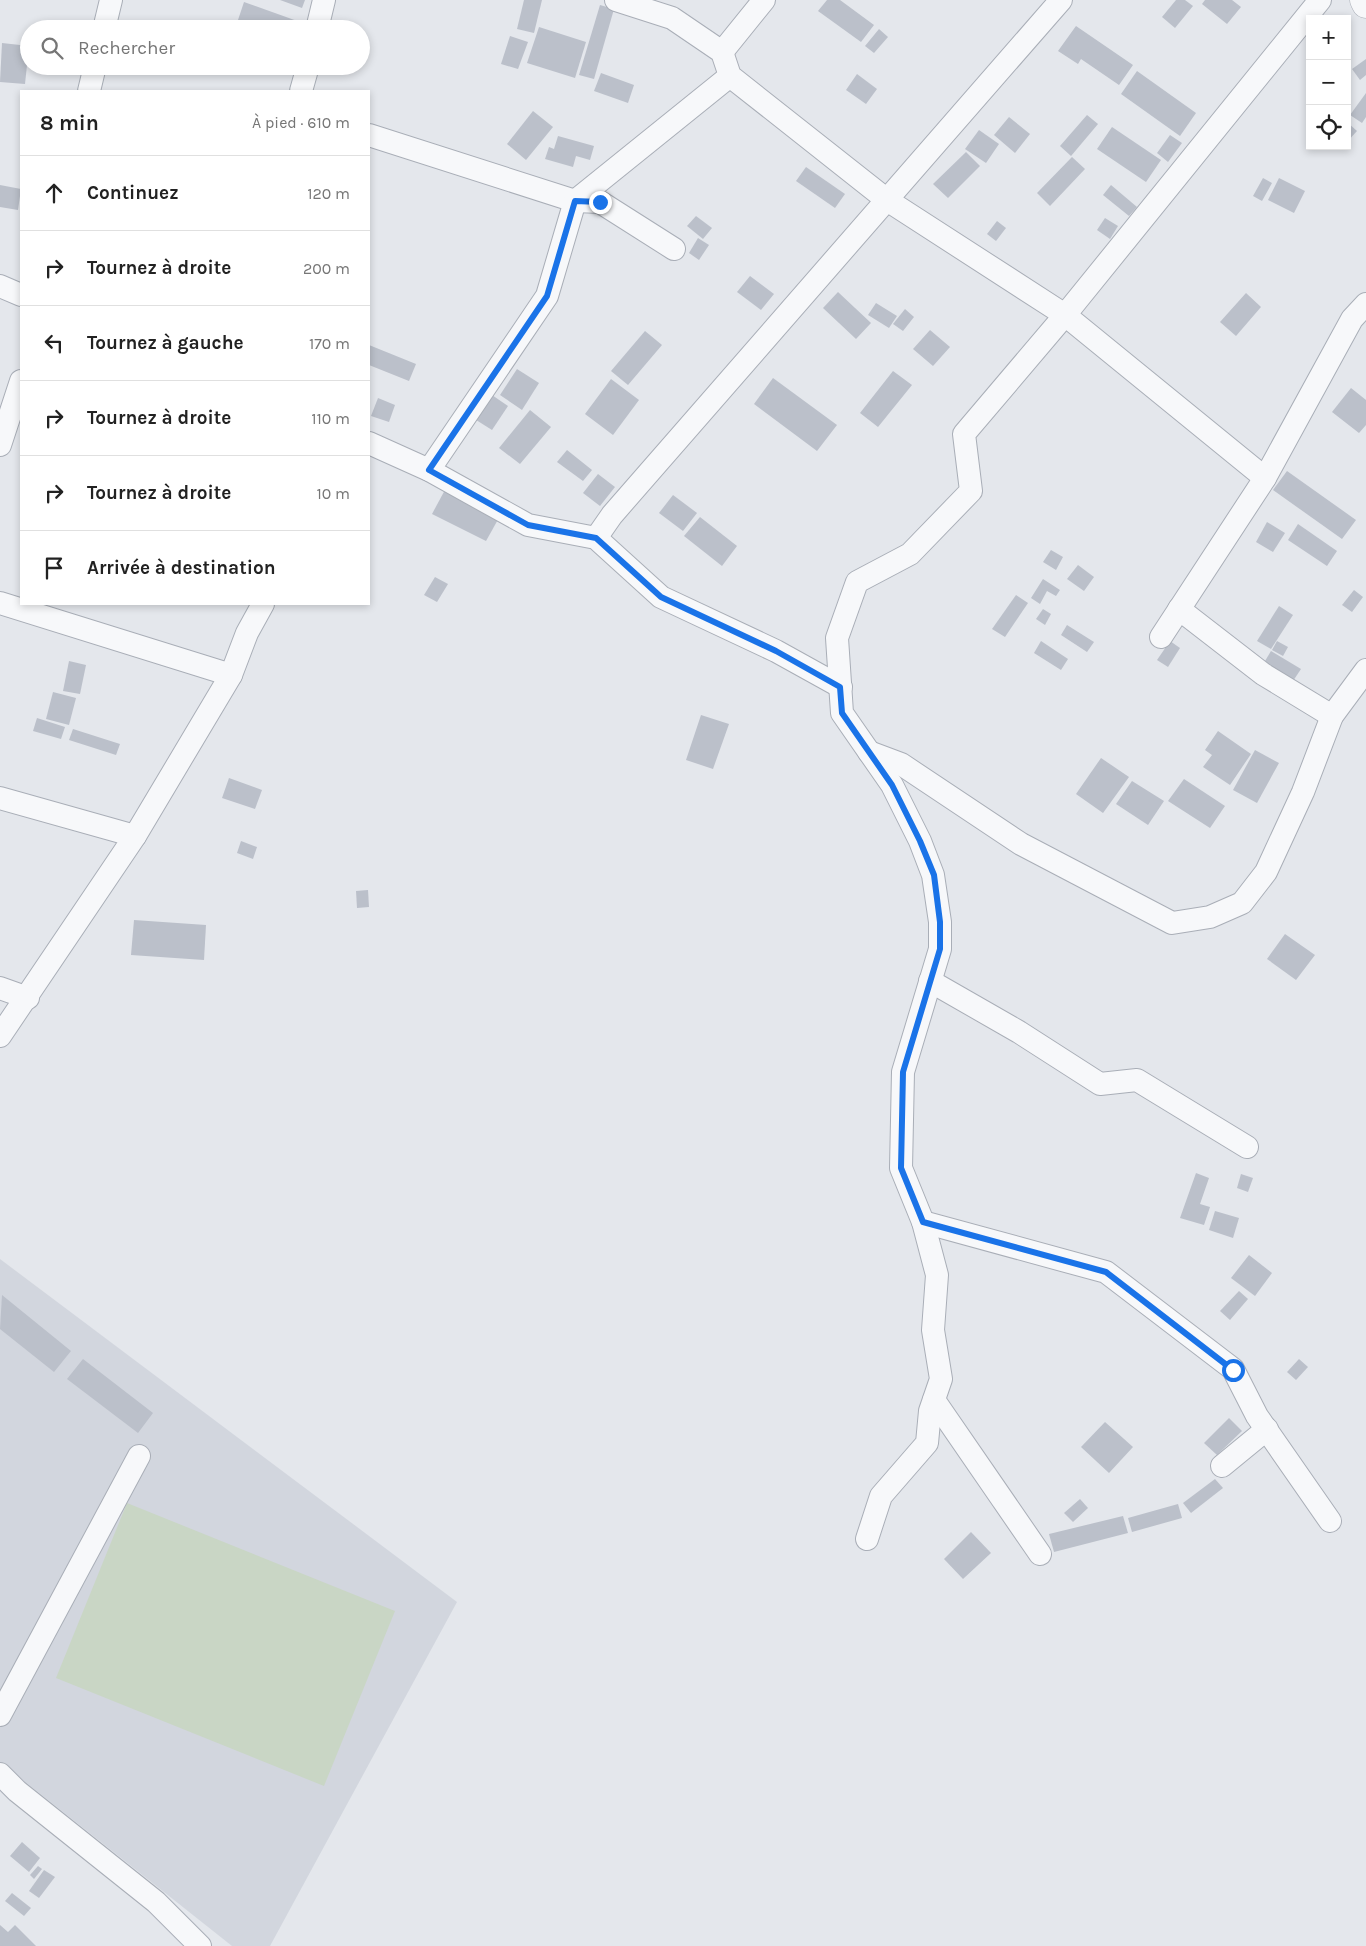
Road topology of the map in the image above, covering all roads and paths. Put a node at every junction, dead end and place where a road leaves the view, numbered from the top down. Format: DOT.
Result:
graph roads {
  1 [pos="111,0"];
  2 [pos="324,0"];
  3 [pos="616,0"];
  4 [pos="764,0"];
  5 [pos="1060,0"];
  6 [pos="1320,0"];
  7 [pos="1364,0"];
  8 [pos="1366,4"];
  9 [pos="106,20"];
  10 [pos="319,20"];
  11 [pos="722,52"];
  12 [pos="93,75"];
  13 [pos="306,75"];
  14 [pos="730,76"];
  15 [pos="89,90"];
  16 [pos="302,90"];
  17 [pos="370,135"];
  18 [pos="887,200"];
  19 [pos="575,201"];
  20 [pos="674,249"];
  21 [pos="0,286"];
  22 [pos="20,295"];
  23 [pos="1366,304"];
  24 [pos="1065,316"];
  25 [pos="20,384"];
  26 [pos="370,443"];
  27 [pos="0,445"];
  28 [pos="429,470"];
  29 [pos="1265,478"];
  30 [pos="596,538"];
  31 [pos="0,603"];
  32 [pos="262,605"];
  33 [pos="1179,609"];
  34 [pos="1161,637"];
  35 [pos="1366,670"];
  36 [pos="231,675"];
  37 [pos="840,687"];
  38 [pos="1332,716"];
  39 [pos="869,752"];
  40 [pos="0,798"];
  41 [pos="135,836"];
  42 [pos="930,981"];
  43 [pos="0,988"];
  44 [pos="28,998"];
  45 [pos="0,1036"];
  46 [pos="1247,1147"];
  47 [pos="923,1222"];
  48 [pos="934,1400"];
  49 [pos="1266,1429"];
  50 [pos="139,1456"];
  51 [pos="1222,1466"];
  52 [pos="1330,1521"];
  53 [pos="867,1539"];
  54 [pos="1040,1554"];
  55 [pos="0,1715"];
  56 [pos="0,1774"];
  57 [pos="200,1946"];
  1 -- 9 [label="street"];
  2 -- 10 [label="street"];
  3 -- 11 [label="street"];
  4 -- 11 [label="street"];
  5 -- 18 [label="street"];
  6 -- 24 [label="street"];
  7 -- 8 [label="street"];
  11 -- 14 [label="street"];
  12 -- 15 [label="street"];
  13 -- 16 [label="street"];
  14 -- 18 [label="street"];
  14 -- 19 [label="street"];
  17 -- 19 [label="street"];
  18 -- 24 [label="street"];
  18 -- 30 [label="street"];
  19 -- 20 [label="street"];
  19 -- 28 [label="street"];
  21 -- 22 [label="street"];
  23 -- 29 [label="street"];
  24 -- 29 [label="street"];
  24 -- 37 [label="street"];
  25 -- 27 [label="street"];
  26 -- 28 [label="street"];
  28 -- 30 [label="street"];
  29 -- 33 [label="street"];
  30 -- 37 [label="street"];
  31 -- 36 [label="street"];
  32 -- 36 [label="street"];
  33 -- 34 [label="street"];
  33 -- 38 [label="street"];
  35 -- 38 [label="street"];
  36 -- 41 [label="street"];
  37 -- 39 [label="street"];
  38 -- 39 [label="street"];
  39 -- 42 [label="street"];
  40 -- 41 [label="street"];
  41 -- 44 [label="street"];
  42 -- 46 [label="street"];
  42 -- 47 [label="street"];
  43 -- 44 [label="street"];
  44 -- 45 [label="street"];
  47 -- 48 [label="street"];
  47 -- 49 [label="street"];
  48 -- 53 [label="street"];
  48 -- 54 [label="street"];
  49 -- 51 [label="street"];
  49 -- 52 [label="street"];
  50 -- 55 [label="street"];
  56 -- 57 [label="street"];
}
